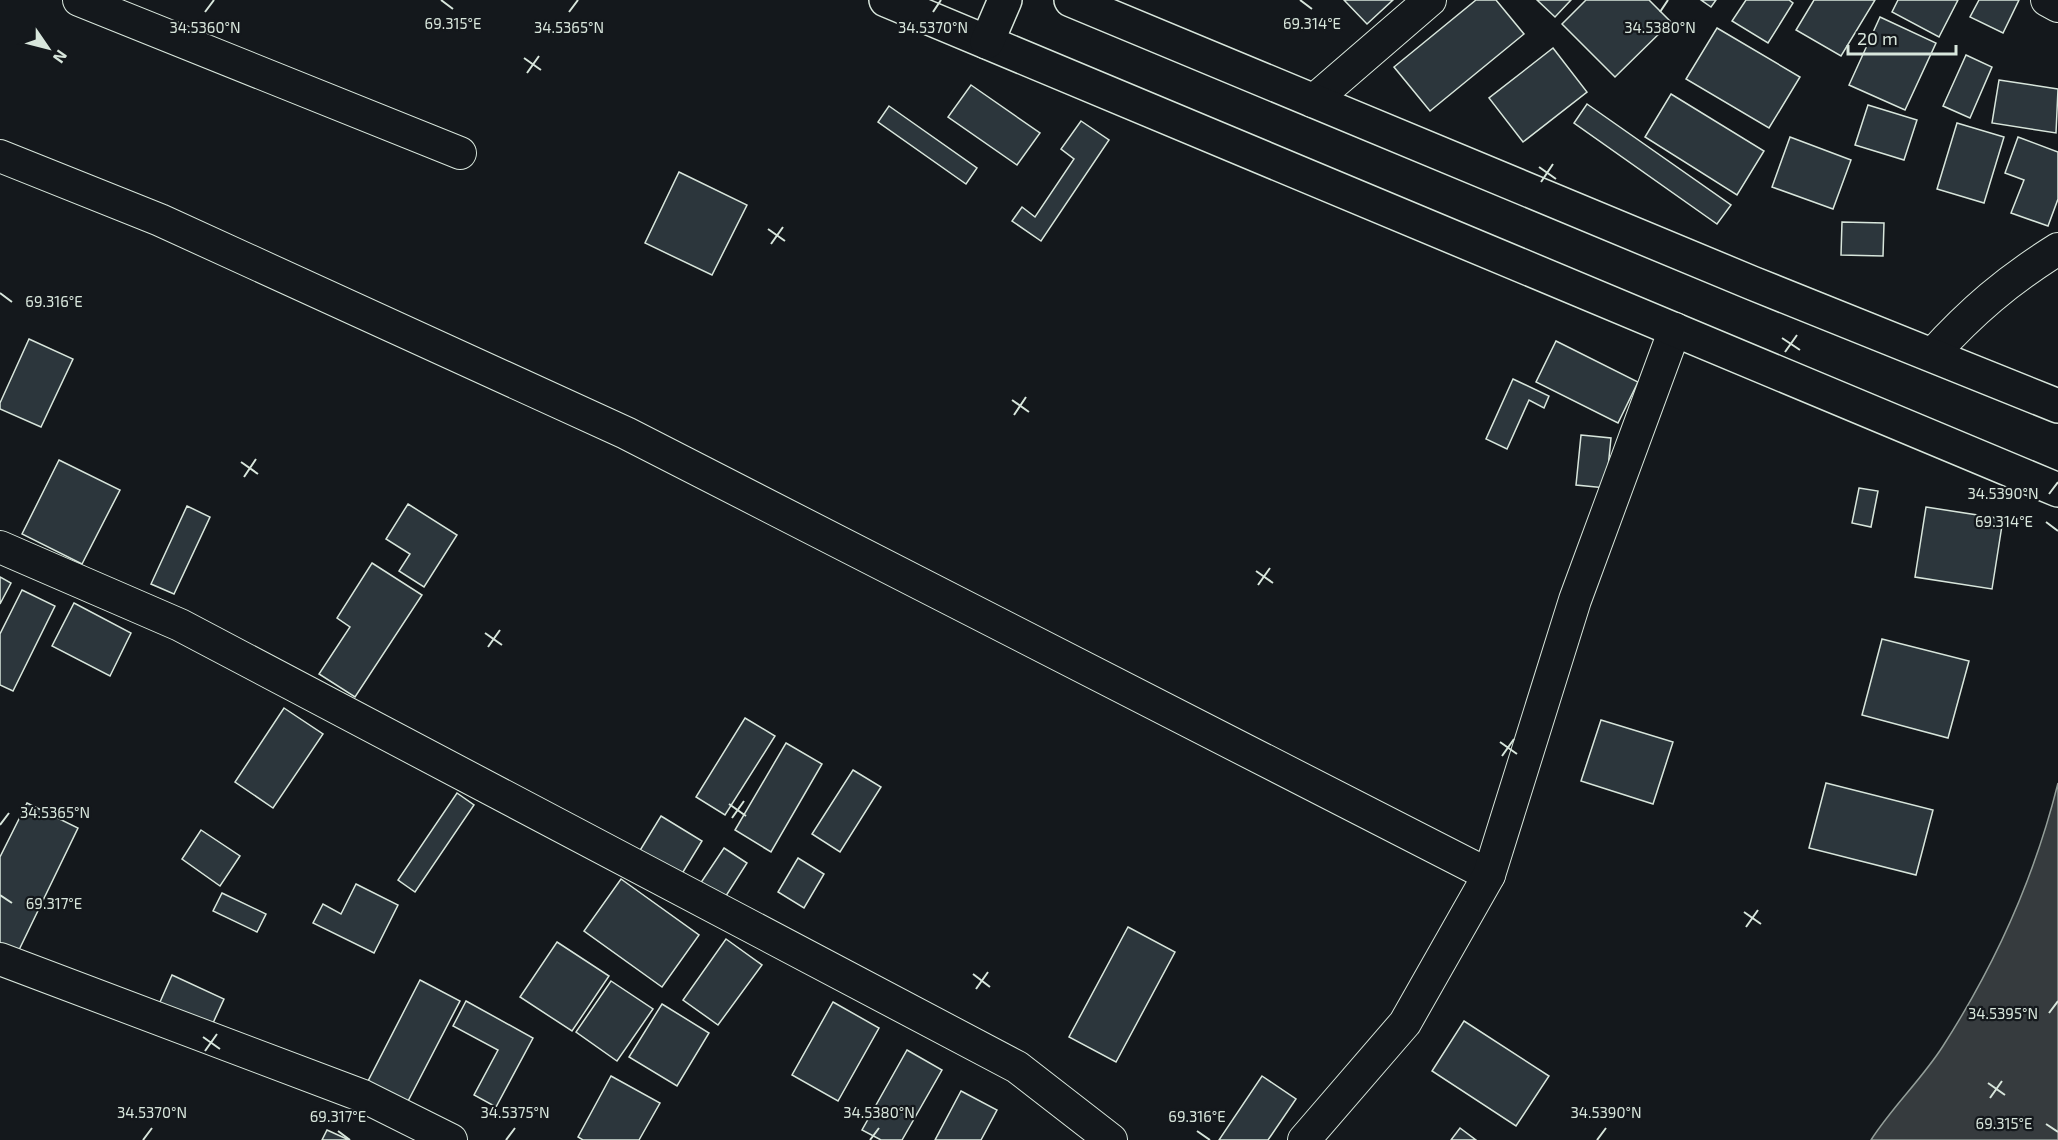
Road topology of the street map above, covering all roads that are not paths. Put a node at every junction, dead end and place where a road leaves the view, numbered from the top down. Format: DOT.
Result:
graph roads {
  1 [pos="79,0"];
  2 [pos="886,0"];
  3 [pos="1005,0"];
  4 [pos="1071,0"];
  5 [pos="1430,0"];
  6 [pos="2047,0"];
  7 [pos="2058,6"];
  8 [pos="987,42"];
  9 [pos="1313,101"];
  10 [pos="460,153"];
  11 [pos="0,156"];
  12 [pos="2058,249"];
  13 [pos="1675,329"];
  14 [pos="1932,355"];
  15 [pos="2058,406"];
  16 [pos="2058,490"];
  17 [pos="0,547"];
  18 [pos="1489,875"];
  19 [pos="0,959"];
  20 [pos="451,1140"];
  21 [pos="1111,1140"];
  22 [pos="1304,1140"];
  1 -- 10 [label="street"];
  2 -- 8 [label="street"];
  3 -- 8 [label="street"];
  4 -- 9 [label="street"];
  5 -- 9 [label="street"];
  6 -- 7 [label="street"];
  8 -- 13 [label="street"];
  9 -- 14 [label="street"];
  11 -- 18 [label="street"];
  12 -- 14 [label="street"];
  13 -- 16 [label="street"];
  13 -- 18 [label="street"];
  14 -- 15 [label="street"];
  17 -- 21 [label="street"];
  18 -- 22 [label="street"];
  19 -- 20 [label="street"];
}
